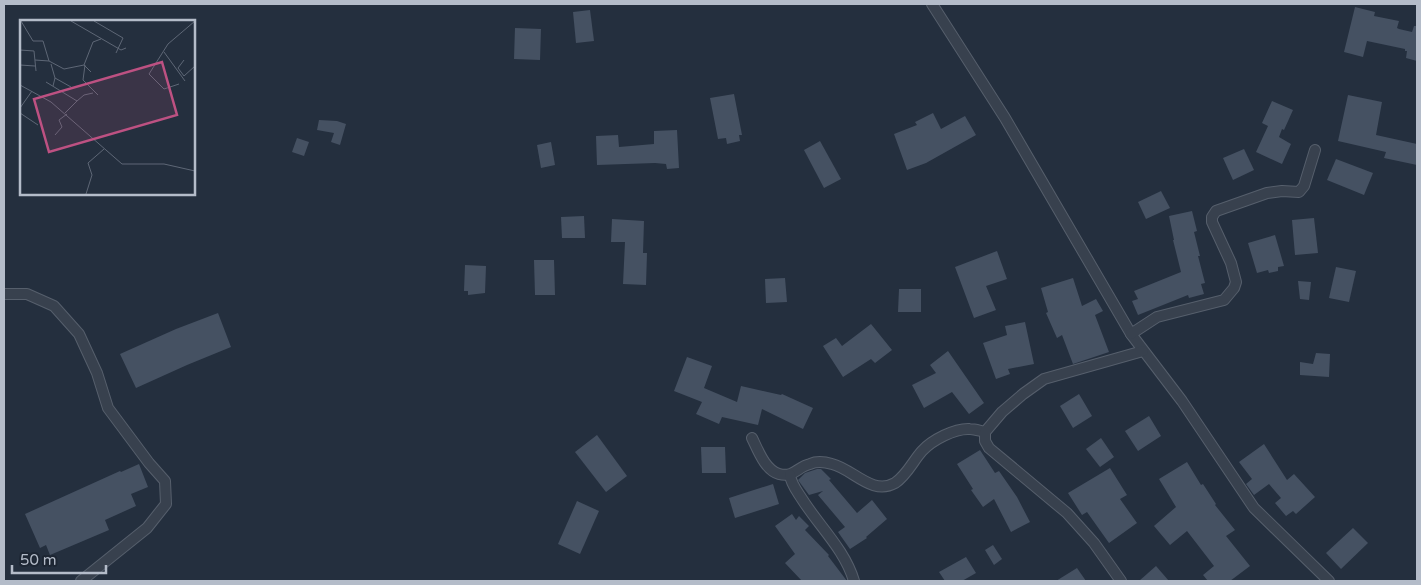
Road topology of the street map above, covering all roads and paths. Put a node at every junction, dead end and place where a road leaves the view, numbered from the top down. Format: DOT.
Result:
graph roads {
  1 [pos="932,4"];
  2 [pos="1315,150"];
  3 [pos="4,294"];
  4 [pos="1131,334"];
  5 [pos="1143,351"];
  6 [pos="985,432"];
  7 [pos="752,438"];
  8 [pos="790,475"];
  9 [pos="81,581"];
  10 [pos="854,581"];
  11 [pos="1121,581"];
  12 [pos="1329,581"];
  1 -- 4 [label="street"];
  2 -- 4 [label="street"];
  3 -- 9 [label="street"];
  4 -- 5 [label="street"];
  5 -- 6 [label="street"];
  5 -- 12 [label="street"];
  6 -- 8 [label="street"];
  6 -- 11 [label="street"];
  7 -- 8 [label="street"];
  8 -- 10 [label="street"];
}
